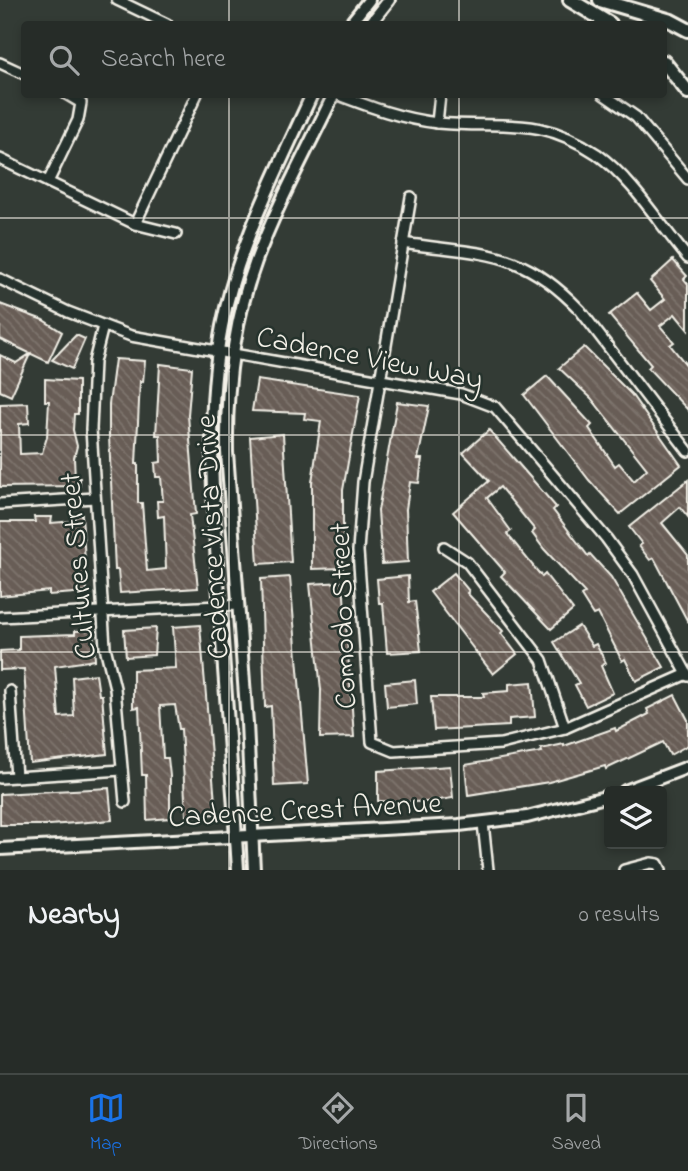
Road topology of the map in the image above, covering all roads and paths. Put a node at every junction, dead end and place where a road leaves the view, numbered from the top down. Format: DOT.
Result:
graph roads {
  1 [pos="117,0"];
  2 [pos="369,0"];
  3 [pos="389,0"];
  4 [pos="570,0"];
  5 [pos="600,0"];
  6 [pos="161,21"];
  7 [pos="352,21"];
  8 [pos="372,21"];
  9 [pos="605,21"];
  10 [pos="688,30"];
  11 [pos="0,63"];
  12 [pos="667,67"];
  13 [pos="21,73"];
  14 [pos="688,92"];
  15 [pos="73,98"];
  16 [pos="195,98"];
  17 [pos="310,98"];
  18 [pos="333,98"];
  19 [pos="346,98"];
  20 [pos="439,98"];
  21 [pos="609,98"];
  22 [pos="436,122"];
  23 [pos="0,159"];
  24 [pos="688,179"];
  25 [pos="48,182"];
  26 [pos="411,197"];
  27 [pos="135,224"];
  28 [pos="176,234"];
  29 [pos="403,243"];
  30 [pos="684,247"];
  31 [pos="688,258"];
  32 [pos="0,279"];
  33 [pos="103,326"];
  34 [pos="218,353"];
  35 [pos="233,355"];
  36 [pos="381,380"];
  37 [pos="688,451"];
  38 [pos="95,498"];
  39 [pos="0,504"];
  40 [pos="444,547"];
  41 [pos="237,605"];
  42 [pos="220,607"];
  43 [pos="102,613"];
  44 [pos="0,617"];
  45 [pos="687,675"];
  46 [pos="10,691"];
  47 [pos="565,728"];
  48 [pos="688,767"];
  49 [pos="122,770"];
  50 [pos="16,777"];
  51 [pos="0,778"];
  52 [pos="638,786"];
  53 [pos="604,797"];
  54 [pos="125,802"];
  55 [pos="483,823"];
  56 [pos="253,836"];
  57 [pos="236,837"];
  58 [pos="0,849"];
  59 [pos="659,867"];
  60 [pos="238,870"];
  61 [pos="254,870"];
  62 [pos="488,870"];
  63 [pos="624,870"];
  1 -- 6 [label="street"];
  2 -- 7 [label="street"];
  3 -- 8 [label="street"];
  4 -- 9 [label="main road"];
  5 -- 10 [label="main road"];
  11 -- 13 [label="street"];
  12 -- 14 [label="main road"];
  15 -- 25 [label="street"];
  16 -- 27 [label="street"];
  17 -- 34 [label="street, Cadence Vista Drive"];
  18 -- 35 [label="street, Cadence Vista Drive"];
  19 -- 22 [label="street"];
  20 -- 22 [label="street"];
  21 -- 24 [label="street"];
  22 -- 30 [label="street"];
  23 -- 25 [label="street"];
  25 -- 27 [label="street"];
  26 -- 29 [label="street, Comodo Street"];
  27 -- 28 [label="street"];
  29 -- 36 [label="street, Comodo Street"];
  29 -- 37 [label="street"];
  30 -- 31 [label="street"];
  32 -- 33 [label="street, Cadence View Way"];
  33 -- 34 [label="street, Cadence View Way"];
  33 -- 38 [label="street, Cultures Street"];
  34 -- 35 [label="street, Cadence View Way"];
  34 -- 42 [label="street, Cadence Vista Drive"];
  35 -- 36 [label="street, Cadence View Way"];
  35 -- 41 [label="street, Cadence Vista Drive"];
  36 -- 45 [label="street, Cadence View Way"];
  36 -- 47 [label="street, Comodo Street"];
  38 -- 39 [label="street"];
  38 -- 43 [label="street, Cultures Street"];
  40 -- 47 [label="street"];
  41 -- 42 [label="street"];
  41 -- 56 [label="street, Cadence Vista Drive"];
  42 -- 43 [label="street"];
  42 -- 57 [label="street, Cadence Vista Drive"];
  43 -- 44 [label="street"];
  43 -- 49 [label="street, Cultures Street"];
  45 -- 47 [label="street"];
  46 -- 50 [label="street"];
  48 -- 52 [label="street"];
  49 -- 50 [label="street"];
  49 -- 54 [label="street, Cultures Street"];
  50 -- 51 [label="street"];
  53 -- 55 [label="street, Cadence Crest Avenue"];
  55 -- 56 [label="street, Cadence Crest Avenue"];
  55 -- 62 [label="street"];
  56 -- 57 [label="street, Cadence Crest Avenue"];
  56 -- 61 [label="street, Cadence Vista Drive"];
  57 -- 58 [label="street, Cadence Crest Avenue"];
  57 -- 60 [label="street, Cadence Vista Drive"];
  59 -- 63 [label="street"];
}
